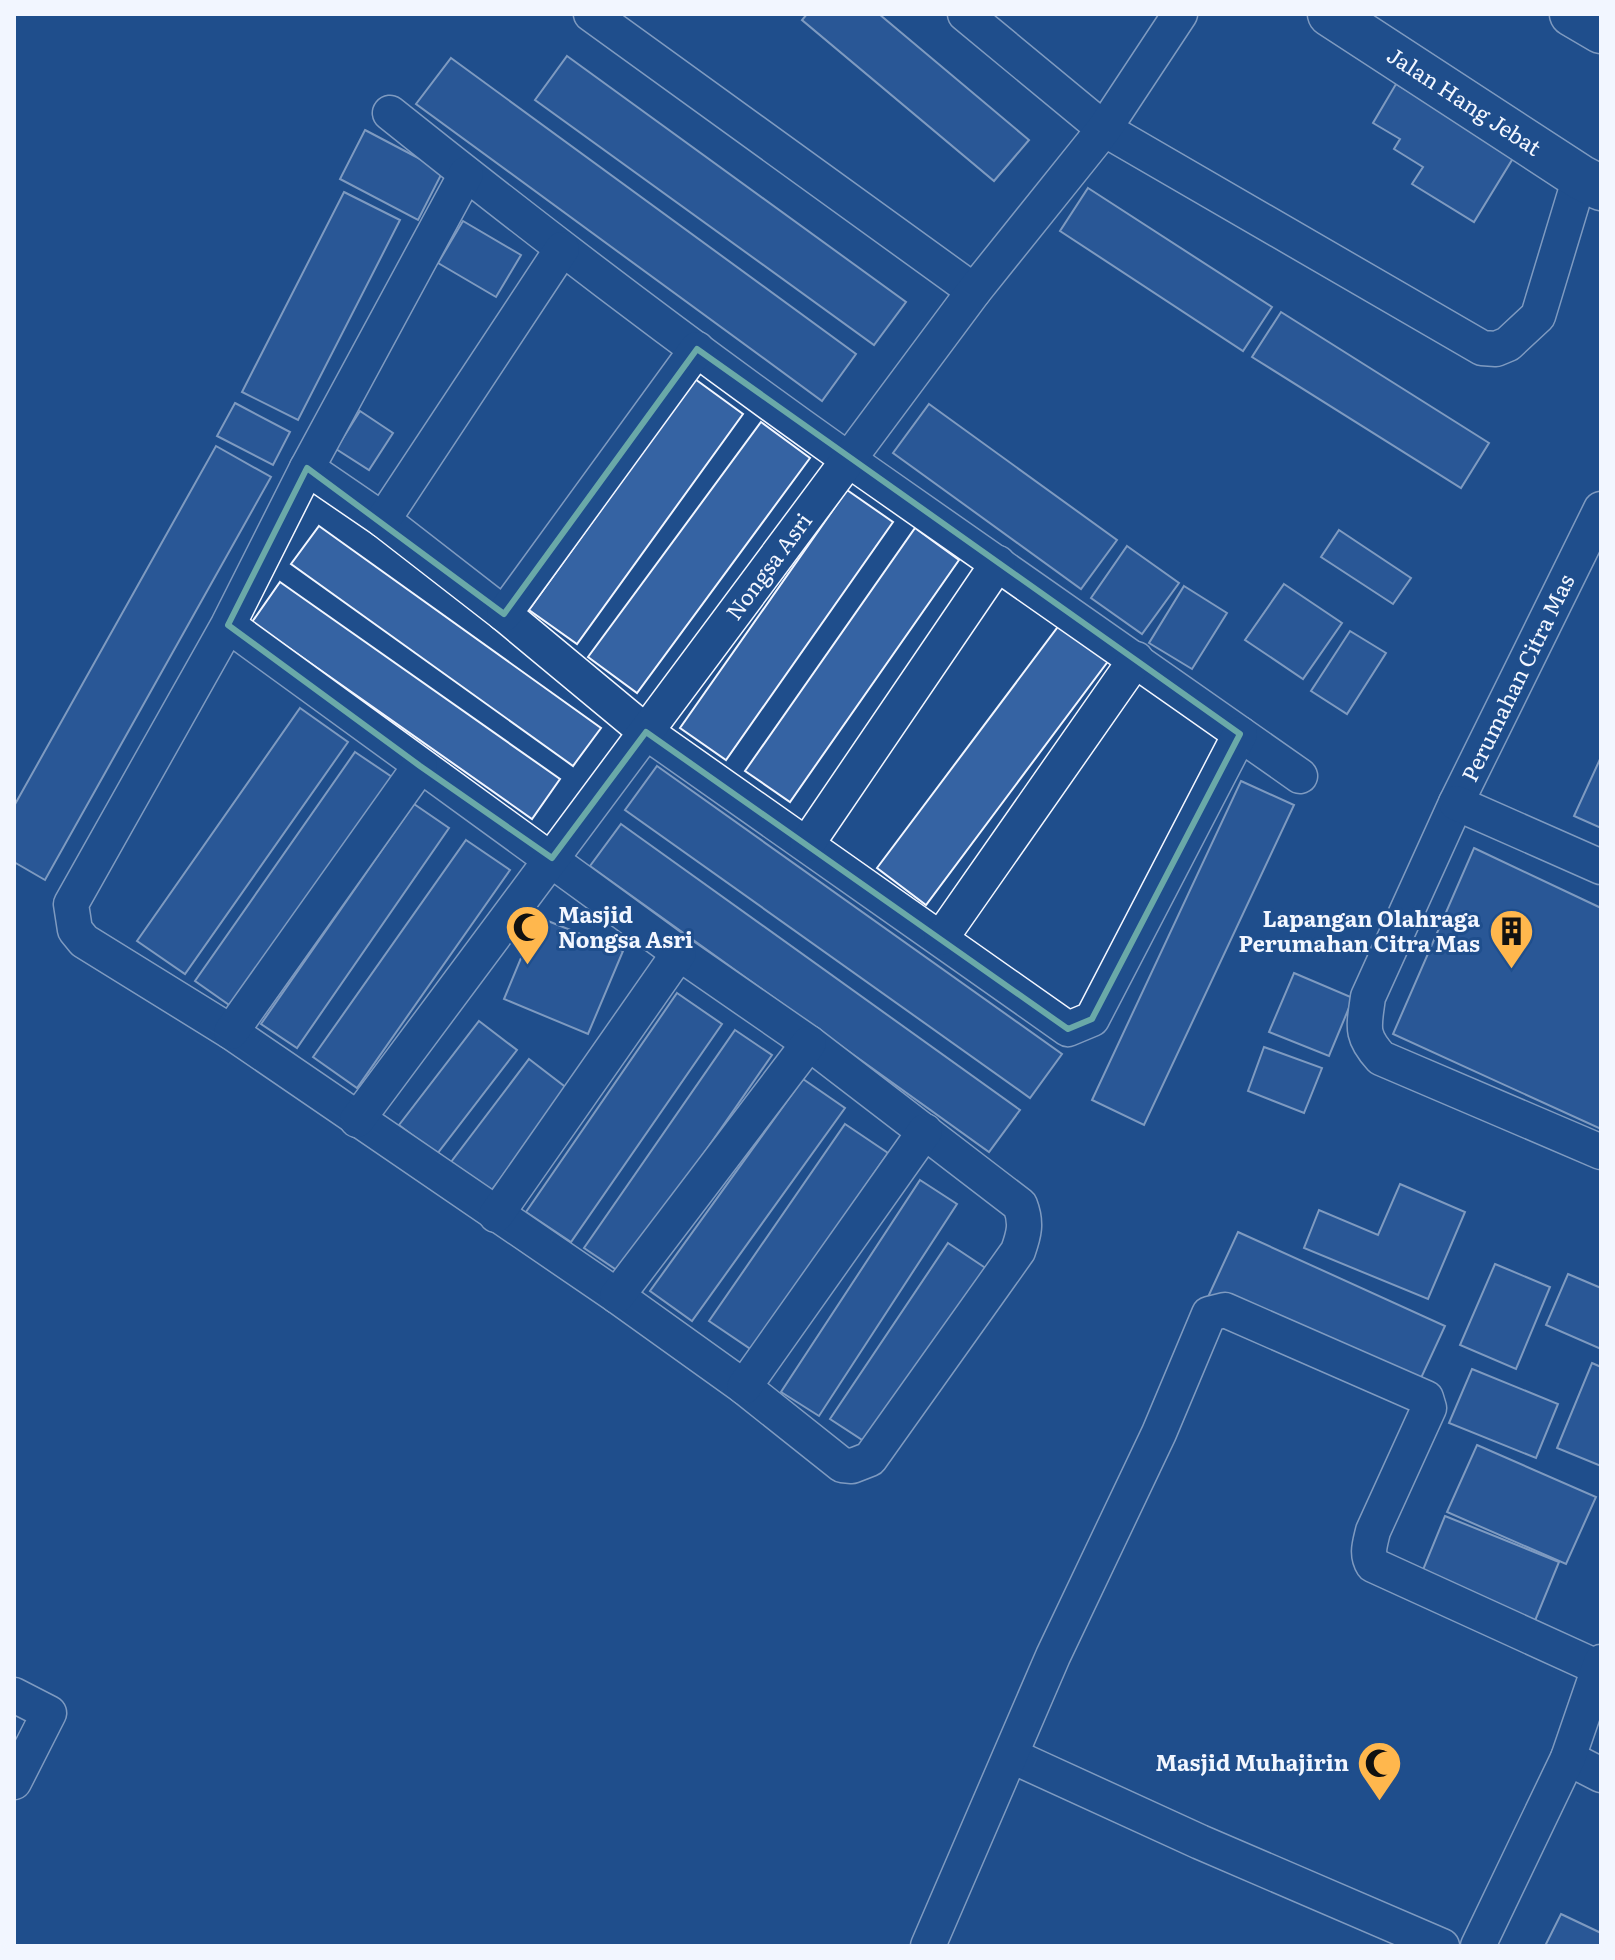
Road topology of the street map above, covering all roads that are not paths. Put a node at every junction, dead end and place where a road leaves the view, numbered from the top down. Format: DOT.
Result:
graph roads {
  1 [pos="591,14"];
  2 [pos="965,14"];
  3 [pos="1180,14"];
  4 [pos="1330,14"];
  5 [pos="1572,14"];
  6 [pos="1601,31"];
  7 [pos="390,113"];
  8 [pos="1104,129"];
  9 [pos="466,174"];
  10 [pos="1590,183"];
  11 [pos="562,249"];
  12 [pos="974,291"];
  13 [pos="697,349"];
  14 [pos="849,460"];
  15 [pos="307,468"];
  16 [pos="1600,513"];
  17 [pos="383,520"];
  18 [pos="998,563"];
  19 [pos="504,614"];
  20 [pos="228,625"];
  21 [pos="1136,659"];
  22 [pos="646,732"];
  23 [pos="1240,734"];
  24 [pos="420,766"];
  25 [pos="1300,776"];
  26 [pos="1456,803"];
  27 [pos="807,844"];
  28 [pos="552,858"];
  29 [pos="1601,867"];
  30 [pos="941,938"];
  31 [pos="679,953"];
  32 [pos="231,1032"];
  33 [pos="809,1043"];
  34 [pos="357,1120"];
  35 [pos="925,1131"];
  36 [pos="1601,1152"];
  37 [pos="496,1215"];
  38 [pos="617,1296"];
  39 [pos="744,1387"];
  40 [pos="1600,1665"];
  41 [pos="14,1695"];
  42 [pos="1012,1756"];
  43 [pos="1568,1758"];
  44 [pos="1601,1775"];
  45 [pos="14,1782"];
  46 [pos="928,1946"];
  47 [pos="1442,1946"];
  48 [pos="1478,1946"];
  1 -- 12 [label="street"];
  2 -- 8 [label="street"];
  3 -- 8 [label="street, Nongsa Asri"];
  4 -- 10 [label="highway, Jalan Hang Jebat"];
  5 -- 6 [label="highway"];
  7 -- 9 [label="street"];
  8 -- 10 [label="street"];
  8 -- 12 [label="street, Nongsa Asri"];
  9 -- 11 [label="street"];
  9 -- 15 [label="street"];
  11 -- 13 [label="street"];
  11 -- 17 [label="street"];
  12 -- 14 [label="street, Nongsa Asri"];
  13 -- 14 [label="street"];
  13 -- 19 [label="street"];
  14 -- 18 [label="street"];
  14 -- 22 [label="street, Nongsa Asri"];
  15 -- 17 [label="street"];
  15 -- 20 [label="street"];
  16 -- 26 [label="street, Perumahan Citra Mas"];
  17 -- 19 [label="street"];
  18 -- 21 [label="street"];
  18 -- 27 [label="street"];
  19 -- 22 [label="street"];
  20 -- 24 [label="street"];
  20 -- 32 [label="street"];
  21 -- 23 [label="street"];
  21 -- 30 [label="street"];
  22 -- 27 [label="street"];
  22 -- 28 [label="street, Nongsa Asri"];
  23 -- 25 [label="street"];
  23 -- 30 [label="street"];
  24 -- 28 [label="street"];
  24 -- 32 [label="street"];
  26 -- 29 [label="street, Perumahan Citra Mas"];
  26 -- 36 [label="street, Perumahan Citra Mas"];
  27 -- 30 [label="street"];
  28 -- 31 [label="street"];
  28 -- 34 [label="street, Nongsa Asri"];
  31 -- 33 [label="street"];
  31 -- 37 [label="street"];
  32 -- 34 [label="street"];
  33 -- 35 [label="street"];
  33 -- 38 [label="street"];
  34 -- 37 [label="street"];
  35 -- 39 [label="street"];
  35 -- 39 [label="street"];
  37 -- 38 [label="street"];
  38 -- 39 [label="street"];
  40 -- 42 [label="street"];
  40 -- 43 [label="street"];
  41 -- 45 [label="street"];
  42 -- 46 [label="street"];
  42 -- 47 [label="street"];
  43 -- 44 [label="street"];
  43 -- 48 [label="street"];
}
